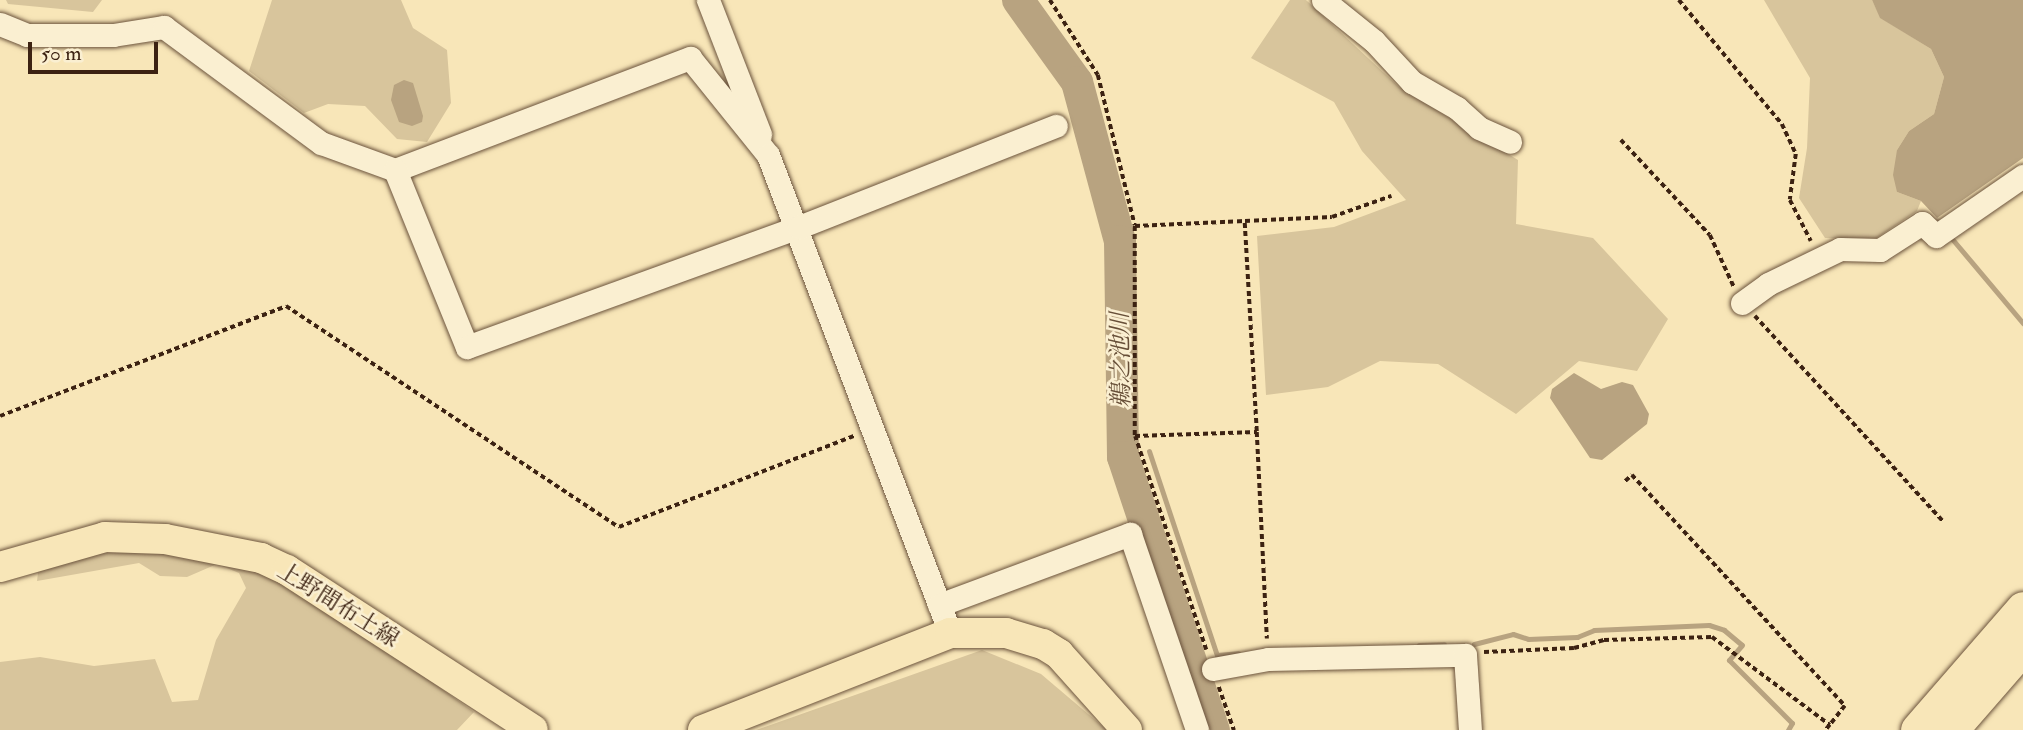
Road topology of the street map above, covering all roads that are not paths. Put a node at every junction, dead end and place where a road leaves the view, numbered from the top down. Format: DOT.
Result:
graph roads {
  1 [pos="708,0"];
  2 [pos="1323,0"];
  3 [pos="0,24"];
  4 [pos="1056,126"];
  5 [pos="1510,142"];
  6 [pos="768,155"];
  7 [pos="394,170"];
  8 [pos="2023,176"];
  9 [pos="799,227"];
  10 [pos="1744,293"];
  11 [pos="0,567"];
  12 [pos="940,605"];
  13 [pos="2023,609"];
  14 [pos="950,633"];
  15 [pos="2023,646"];
  16 [pos="1213,669"];
  17 [pos="533,730"];
  18 [pos="703,730"];
  19 [pos="1128,730"];
  20 [pos="1197,730"];
  21 [pos="1471,730"];
  22 [pos="1918,730"];
  23 [pos="1950,730"];
  1 -- 6 [label="street"];
  2 -- 5 [label="street"];
  3 -- 7 [label="street"];
  4 -- 9 [label="street"];
  6 -- 7 [label="street"];
  6 -- 9 [label="street"];
  7 -- 9 [label="street"];
  8 -- 10 [label="street"];
  9 -- 12 [label="street"];
  11 -- 17 [label="main road, 上野間布土線"];
  12 -- 14 [label="street"];
  12 -- 20 [label="street"];
  13 -- 22 [label="highway"];
  14 -- 18 [label="main road"];
  14 -- 19 [label="main road"];
  15 -- 23 [label="highway"];
  16 -- 21 [label="street"];
}
